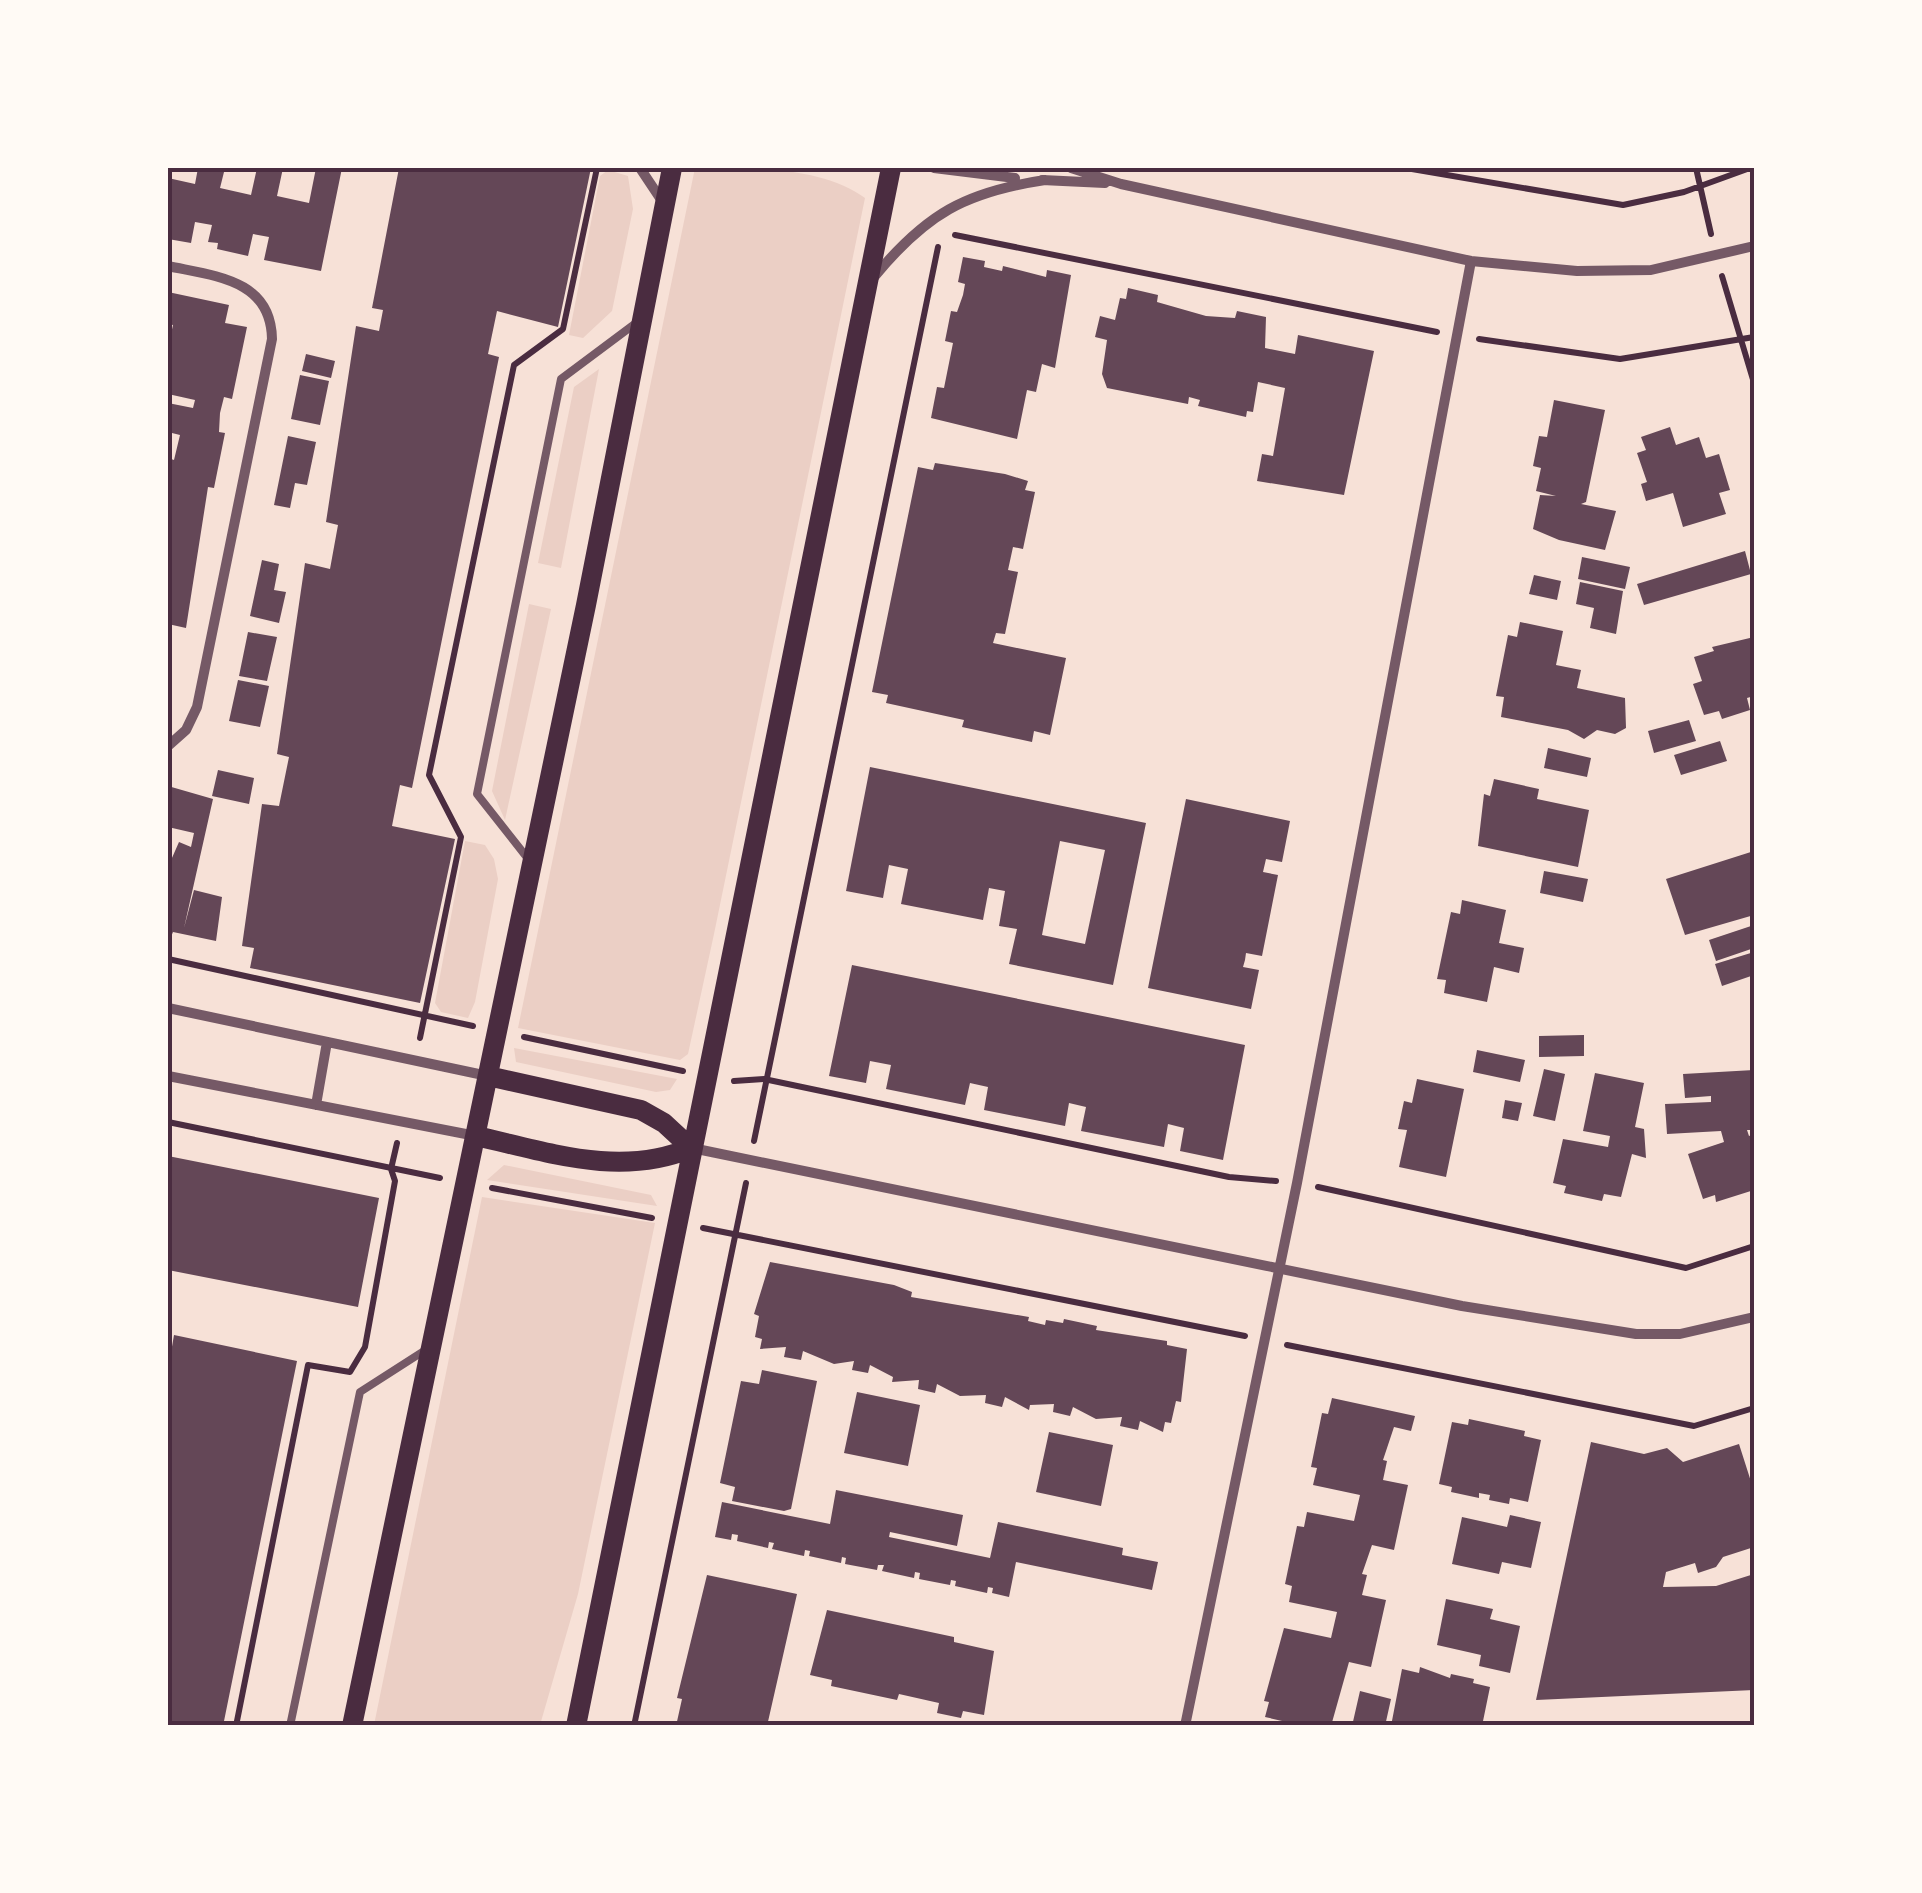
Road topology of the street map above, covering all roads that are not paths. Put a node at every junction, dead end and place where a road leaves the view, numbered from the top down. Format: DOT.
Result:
graph roads {
  1 [pos="640,168"];
  2 [pos="672,168"];
  3 [pos="892,168"];
  4 [pos="934,168"];
  5 [pos="1071,168"];
  6 [pos="1045,180"];
  7 [pos="1121,184"];
  8 [pos="665,205"];
  9 [pos="1754,246"];
  10 [pos="1471,260"];
  11 [pos="168,266"];
  12 [pos="868,284"];
  13 [pos="642,318"];
  14 [pos="168,746"];
  15 [pos="532,864"];
  16 [pos="168,1008"];
  17 [pos="328,1042"];
  18 [pos="168,1076"];
  19 [pos="488,1076"];
  20 [pos="316,1105"];
  21 [pos="476,1136"];
  22 [pos="691,1148"];
  23 [pos="1279,1268"];
  24 [pos="1754,1317"];
  25 [pos="432,1346"];
  26 [pos="290,1726"];
  27 [pos="352,1726"];
  28 [pos="576,1726"];
  29 [pos="1185,1726"];
  1 -- 8 [label="street"];
  2 -- 8 [label="main road"];
  3 -- 12 [label="main road"];
  4 -- 6 [label="street"];
  5 -- 7 [label="street"];
  6 -- 7 [label="street"];
  6 -- 12 [label="street"];
  7 -- 10 [label="street"];
  8 -- 13 [label="main road"];
  9 -- 10 [label="street"];
  10 -- 23 [label="street"];
  11 -- 14 [label="street"];
  12 -- 22 [label="main road"];
  13 -- 15 [label="main road"];
  13 -- 15 [label="lane"];
  15 -- 19 [label="main road"];
  16 -- 17 [label="street"];
  17 -- 19 [label="street"];
  17 -- 20 [label="street"];
  18 -- 20 [label="street"];
  19 -- 21 [label="main road"];
  19 -- 22 [label="main road"];
  20 -- 21 [label="street"];
  21 -- 22 [label="main road"];
  21 -- 25 [label="main road"];
  22 -- 23 [label="street"];
  22 -- 28 [label="main road"];
  23 -- 24 [label="street"];
  23 -- 29 [label="street"];
  25 -- 26 [label="lane"];
  25 -- 27 [label="main road"];
}
